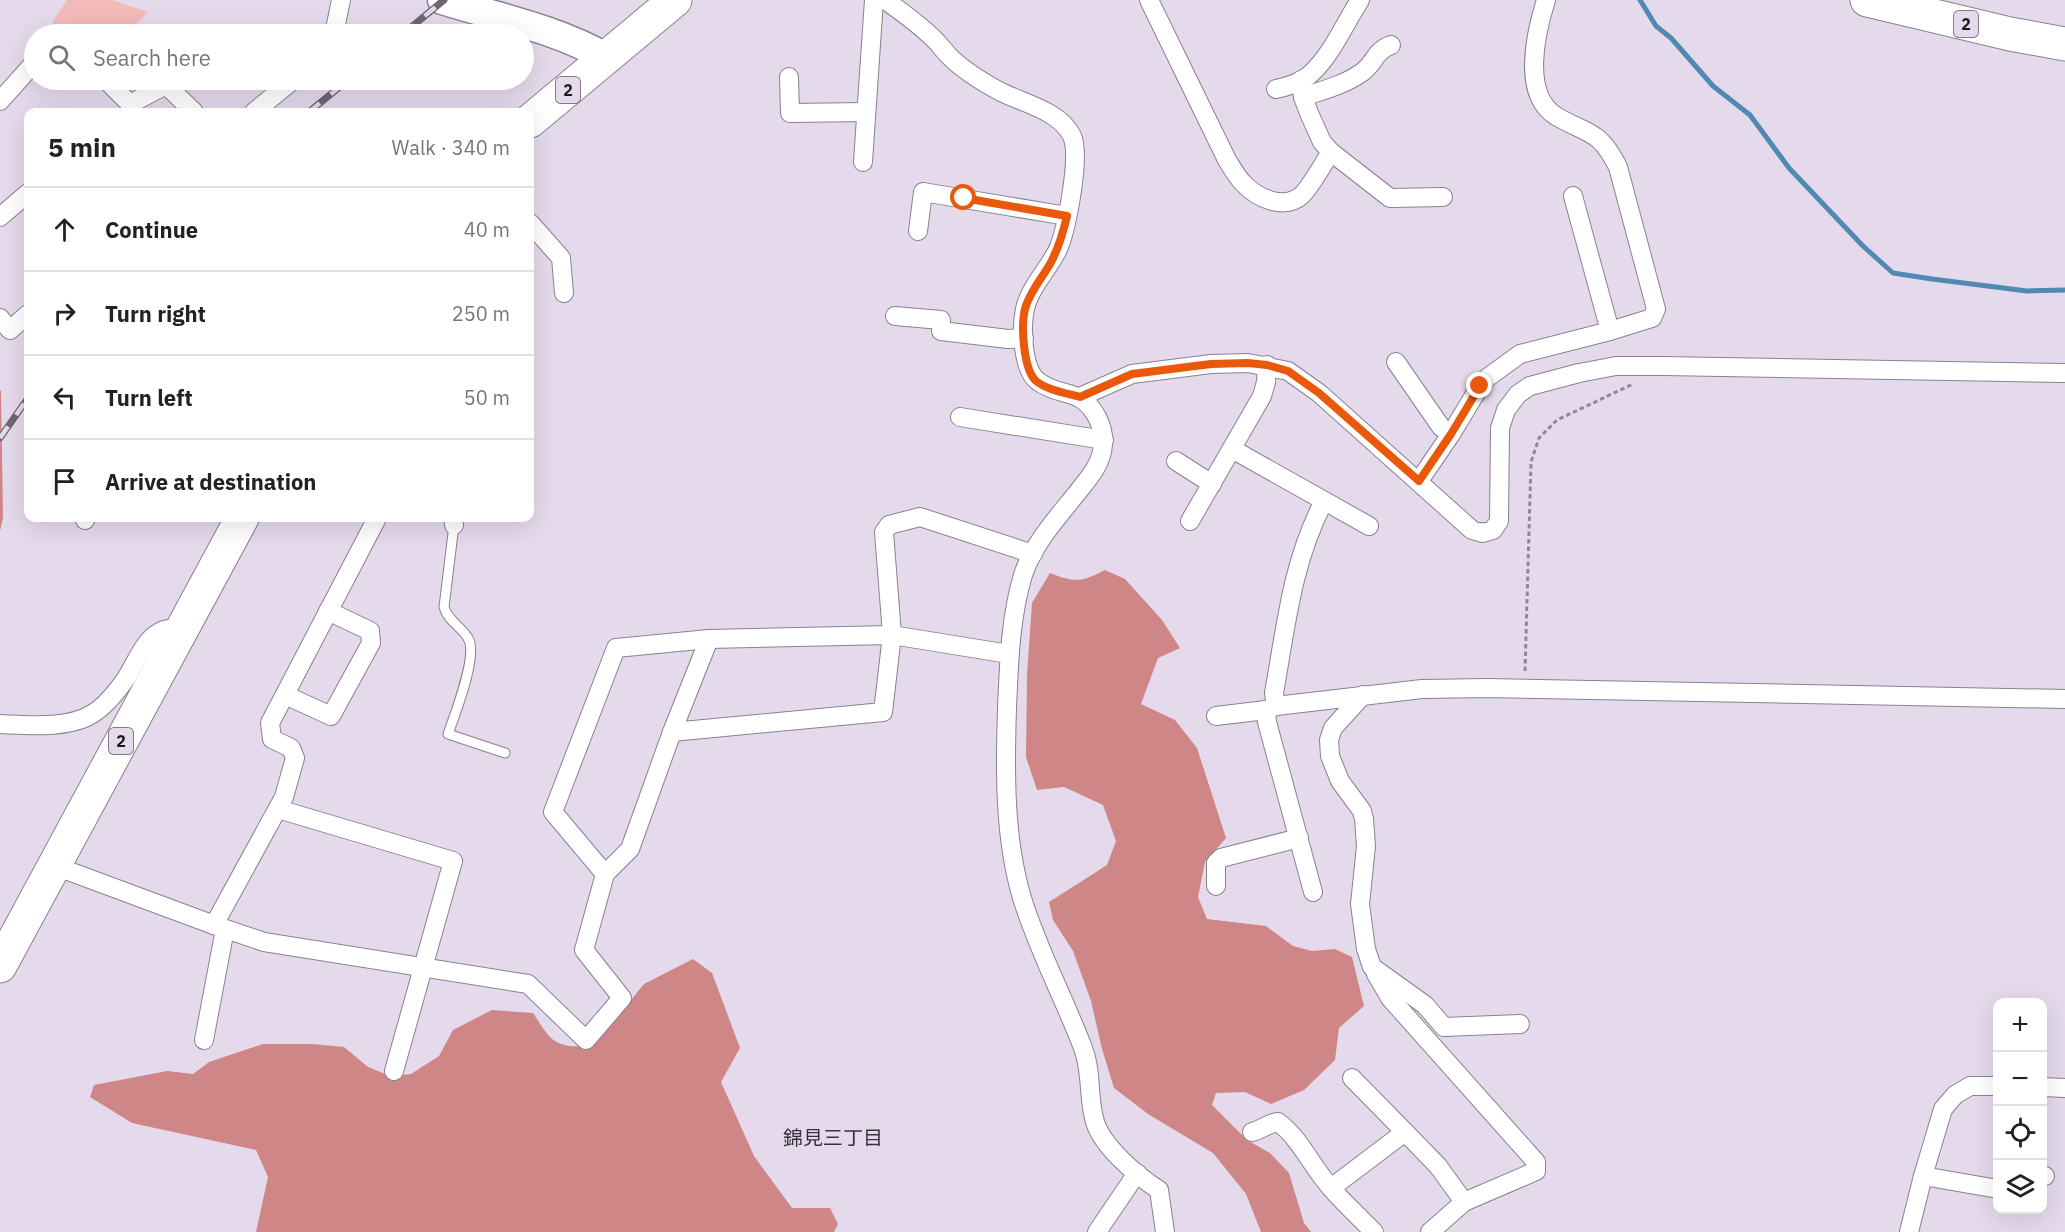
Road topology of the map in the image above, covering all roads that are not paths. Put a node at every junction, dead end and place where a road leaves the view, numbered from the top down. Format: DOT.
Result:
graph roads {
  1 [pos="341,0"];
  2 [pos="442,0"];
  3 [pos="675,0"];
  4 [pos="874,0"];
  5 [pos="885,0"];
  6 [pos="1149,0"];
  7 [pos="1360,0"];
  8 [pos="1546,0"];
  9 [pos="1867,0"];
  10 [pos="336,24"];
  11 [pos="520,24"];
  12 [pos="534,28"];
  13 [pos="2065,44"];
  14 [pos="1391,45"];
  15 [pos="607,58"];
  16 [pos="24,74"];
  17 [pos="789,77"];
  18 [pos="1276,89"];
  19 [pos="1302,89"];
  20 [pos="113,90"];
  21 [pos="156,90"];
  22 [pos="172,90"];
  23 [pos="281,90"];
  24 [pos="0,100"];
  25 [pos="125,108"];
  26 [pos="190,108"];
  27 [pos="259,108"];
  28 [pos="867,112"];
  29 [pos="534,118"];
  30 [pos="1331,152"];
  31 [pos="863,162"];
  32 [pos="1573,196"];
  33 [pos="24,197"];
  34 [pos="1443,197"];
  35 [pos="1067,216"];
  36 [pos="0,218"];
  37 [pos="534,228"];
  38 [pos="918,231"];
  39 [pos="564,293"];
  40 [pos="895,316"];
  41 [pos="0,318"];
  42 [pos="24,318"];
  43 [pos="1610,331"];
  44 [pos="1024,338"];
  45 [pos="1396,362"];
  46 [pos="1267,365"];
  47 [pos="2065,374"];
  48 [pos="1080,397"];
  49 [pos="960,417"];
  50 [pos="1451,434"];
  51 [pos="1104,440"];
  52 [pos="1232,449"];
  53 [pos="1176,461"];
  54 [pos="1419,481"];
  55 [pos="1212,484"];
  56 [pos="1324,501"];
  57 [pos="1190,521"];
  58 [pos="240,522"];
  59 [pos="375,522"];
  60 [pos="453,522"];
  61 [pos="1369,526"];
  62 [pos="1033,554"];
  63 [pos="328,610"];
  64 [pos="182,627"];
  65 [pos="892,635"];
  66 [pos="709,639"];
  67 [pos="1009,654"];
  68 [pos="1363,694"];
  69 [pos="285,695"];
  70 [pos="2065,699"];
  71 [pos="1271,708"];
  72 [pos="1216,716"];
  73 [pos="0,724"];
  74 [pos="672,732"];
  75 [pos="505,753"];
  76 [pos="278,809"];
  77 [pos="1299,838"];
  78 [pos="56,866"];
  79 [pos="605,874"];
  80 [pos="1216,886"];
  81 [pos="1313,892"];
  82 [pos="220,927"];
  83 [pos="0,966"];
  84 [pos="1372,967"];
  85 [pos="424,968"];
  86 [pos="1520,1024"];
  87 [pos="204,1040"];
  88 [pos="394,1071"];
  89 [pos="1353,1077"];
  90 [pos="1993,1086"];
  91 [pos="2047,1087"];
  92 [pos="2065,1088"];
  93 [pos="1252,1132"];
  94 [pos="1405,1132"];
  95 [pos="1137,1173"];
  96 [pos="1923,1176"];
  97 [pos="1330,1188"];
  98 [pos="1993,1188"];
  99 [pos="1464,1202"];
  100 [pos="1097,1232"];
  101 [pos="1165,1232"];
  102 [pos="1374,1232"];
  103 [pos="1430,1232"];
  104 [pos="1909,1232"];
  1 -- 10 [label="street"];
  2 -- 11 [label="main road"];
  3 -- 15 [label="highway, 2"];
  4 -- 28 [label="street"];
  5 -- 35 [label="street"];
  6 -- 30 [label="street"];
  7 -- 19 [label="street"];
  8 -- 43 [label="street"];
  9 -- 13 [label="highway, 2"];
  12 -- 15 [label="main road"];
  14 -- 19 [label="street"];
  15 -- 29 [label="highway, 2"];
  16 -- 24 [label="street"];
  17 -- 28 [label="street"];
  18 -- 19 [label="street"];
  19 -- 30 [label="street"];
  20 -- 25 [label="street"];
  21 -- 25 [label="street"];
  22 -- 26 [label="street"];
  23 -- 27 [label="street"];
  28 -- 31 [label="street"];
  30 -- 34 [label="street"];
  32 -- 43 [label="street"];
  33 -- 36 [label="street"];
  35 -- 38 [label="street"];
  35 -- 44 [label="street"];
  37 -- 39 [label="street"];
  40 -- 44 [label="street"];
  41 -- 42 [label="street"];
  43 -- 50 [label="street"];
  44 -- 48 [label="street"];
  45 -- 50 [label="street"];
  46 -- 48 [label="street"];
  46 -- 52 [label="street"];
  46 -- 54 [label="street"];
  47 -- 54 [label="street"];
  48 -- 51 [label="street"];
  49 -- 51 [label="street"];
  50 -- 54 [label="street"];
  51 -- 62 [label="street"];
  52 -- 55 [label="street"];
  52 -- 56 [label="street"];
  53 -- 55 [label="street"];
  55 -- 57 [label="street"];
  56 -- 61 [label="street"];
  56 -- 71 [label="street"];
  58 -- 64 [label="highway, 2"];
  59 -- 63 [label="street"];
  60 -- 75 [label="lane"];
  62 -- 65 [label="street"];
  62 -- 67 [label="street"];
  63 -- 69 [label="street"];
  63 -- 69 [label="street"];
  64 -- 73 [label="street"];
  64 -- 78 [label="highway, 2"];
  65 -- 66 [label="street"];
  65 -- 67 [label="street"];
  65 -- 74 [label="street"];
  66 -- 74 [label="street"];
  66 -- 79 [label="street"];
  67 -- 95 [label="street"];
  68 -- 70 [label="street"];
  68 -- 71 [label="street"];
  68 -- 84 [label="street"];
  69 -- 76 [label="street"];
  71 -- 72 [label="street"];
  71 -- 77 [label="street"];
  74 -- 79 [label="street"];
  76 -- 82 [label="street"];
  76 -- 85 [label="street"];
  77 -- 80 [label="street"];
  77 -- 81 [label="street"];
  78 -- 82 [label="street"];
  78 -- 83 [label="highway, 2"];
  79 -- 85 [label="street"];
  82 -- 85 [label="street"];
  82 -- 87 [label="street"];
  84 -- 86 [label="street"];
  84 -- 99 [label="street"];
  85 -- 88 [label="street"];
  89 -- 94 [label="street"];
  90 -- 96 [label="street"];
  91 -- 92 [label="street"];
  93 -- 97 [label="street"];
  94 -- 97 [label="street"];
  94 -- 99 [label="street"];
  95 -- 100 [label="street"];
  95 -- 101 [label="street"];
  96 -- 98 [label="street"];
  96 -- 104 [label="street"];
  97 -- 102 [label="street"];
  99 -- 103 [label="street"];
}
